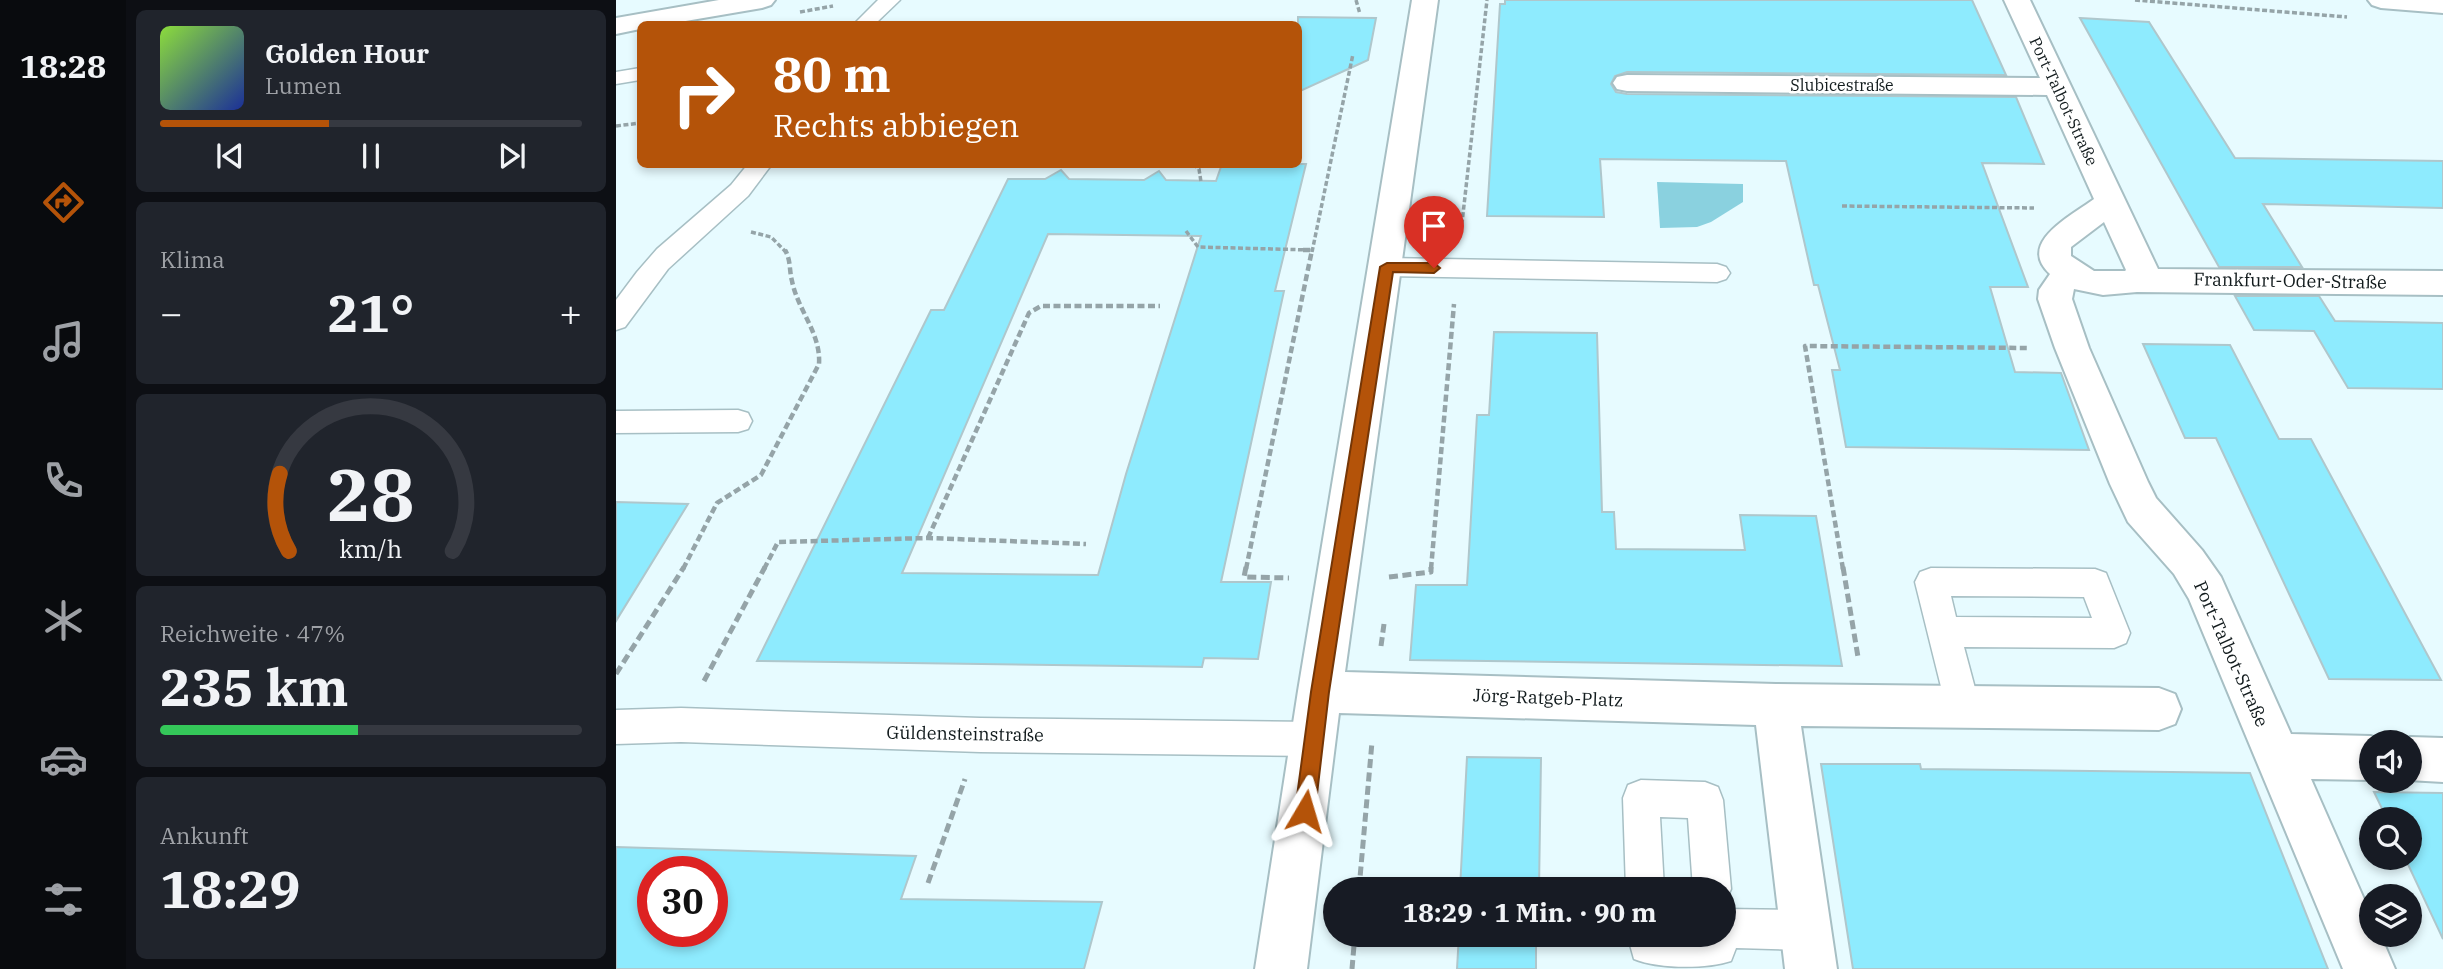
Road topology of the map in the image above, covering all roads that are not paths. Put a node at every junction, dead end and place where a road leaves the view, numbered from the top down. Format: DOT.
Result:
graph roads {
  1 [pos="762,0"];
  2 [pos="890,0"];
  3 [pos="1425,0"];
  4 [pos="2017,0"];
  5 [pos="2381,0"];
  6 [pos="2443,5"];
  7 [pos="644,21"];
  8 [pos="867,21"];
  9 [pos="637,22"];
  10 [pos="616,26"];
  11 [pos="637,74"];
  12 [pos="616,78"];
  13 [pos="1626,83"];
  14 [pos="2058,87"];
  15 [pos="758,168"];
  16 [pos="2106,205"];
  17 [pos="1387,267"];
  18 [pos="1717,273"];
  19 [pos="2068,273"];
  20 [pos="2137,279"];
  21 [pos="2443,283"];
  22 [pos="616,320"];
  23 [pos="738,421"];
  24 [pos="616,422"];
  25 [pos="1945,632"];
  26 [pos="1320,692"];
  27 [pos="1776,705"];
  28 [pos="1963,707"];
  29 [pos="2159,709"];
  30 [pos="616,727"];
  31 [pos="1314,739"];
  32 [pos="2276,756"];
  33 [pos="2359,758"];
  34 [pos="2422,759"];
  35 [pos="2443,760"];
  36 [pos="1645,877"];
  37 [pos="1711,877"];
  38 [pos="1736,931"];
  39 [pos="1808,950"];
  40 [pos="1281,969"];
  41 [pos="2369,969"];
  1 -- 7 [label="street"];
  2 -- 8 [label="lane"];
  3 -- 17 [label="street"];
  4 -- 14 [label="street, Port-Talbot-Straße"];
  5 -- 6 [label="street"];
  9 -- 10 [label="street"];
  11 -- 12 [label="lane"];
  13 -- 14 [label="street, Slubicestraße"];
  14 -- 16 [label="street, Port-Talbot-Straße"];
  15 -- 22 [label="lane"];
  16 -- 19 [label="street"];
  16 -- 20 [label="street, Port-Talbot-Straße"];
  17 -- 18 [label="lane"];
  17 -- 26 [label="street"];
  19 -- 20 [label="street"];
  19 -- 32 [label="street, Port-Talbot-Straße"];
  20 -- 21 [label="street, Frankfurt-Oder-Straße"];
  23 -- 24 [label="lane"];
  25 -- 25 [label="lane"];
  25 -- 28 [label="lane"];
  26 -- 27 [label="street, Jörg-Ratgeb-Platz"];
  26 -- 31 [label="street"];
  27 -- 28 [label="street, Jörg-Ratgeb-Platz"];
  27 -- 39 [label="street"];
  28 -- 29 [label="street, Jörg-Ratgeb-Platz"];
  30 -- 31 [label="lane, Güldensteinstraße"];
  31 -- 40 [label="street"];
  32 -- 33 [label="street"];
  32 -- 41 [label="street, Port-Talbot-Straße"];
  34 -- 35 [label="street"];
  36 -- 37 [label="lane"];
  38 -- 39 [label="lane"];
}
